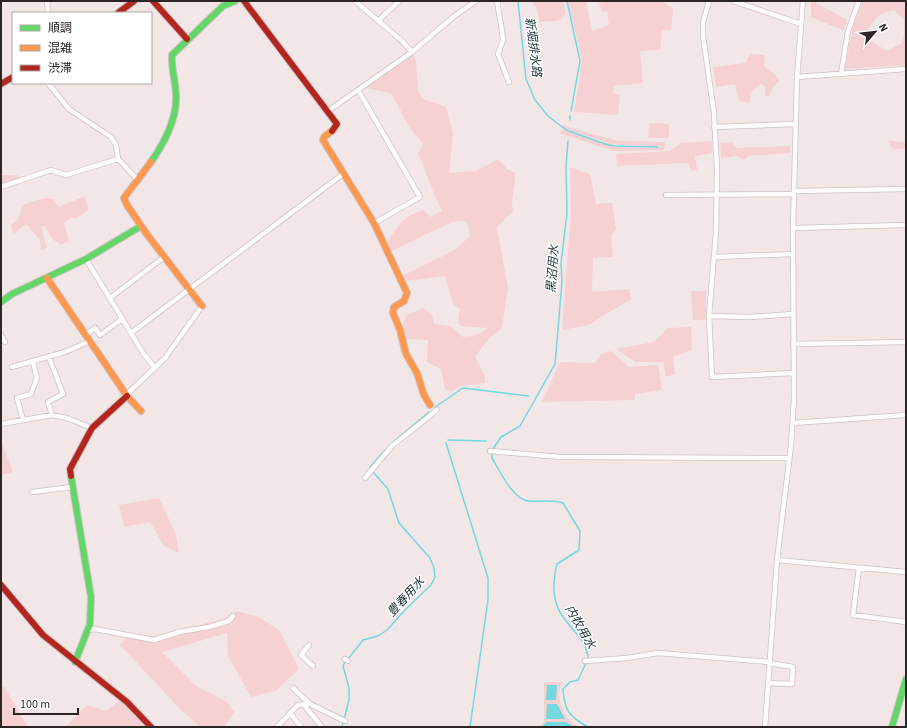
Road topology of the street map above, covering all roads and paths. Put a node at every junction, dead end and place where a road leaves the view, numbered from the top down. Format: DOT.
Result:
graph roads {
  1 [pos="47,1"];
  2 [pos="134,1"];
  3 [pos="153,1"];
  4 [pos="235,1"];
  5 [pos="244,1"];
  6 [pos="355,1"];
  7 [pos="399,1"];
  8 [pos="476,1"];
  9 [pos="497,1"];
  10 [pos="709,1"];
  11 [pos="735,1"];
  12 [pos="803,1"];
  13 [pos="859,1"];
  14 [pos="222,4"];
  15 [pos="48,12"];
  16 [pos="119,12"];
  17 [pos="378,21"];
  18 [pos="801,24"];
  19 [pos="187,39"];
  20 [pos="412,52"];
  21 [pos="906,69"];
  22 [pos="841,74"];
  23 [pos="797,77"];
  24 [pos="12,78"];
  25 [pos="509,82"];
  26 [pos="1,84"];
  27 [pos="49,84"];
  28 [pos="358,90"];
  29 [pos="328,111"];
  30 [pos="795,124"];
  31 [pos="714,127"];
  32 [pos="118,158"];
  33 [pos="343,174"];
  34 [pos="138,180"];
  35 [pos="1,188"];
  36 [pos="906,189"];
  37 [pos="794,193"];
  38 [pos="666,195"];
  39 [pos="717,195"];
  40 [pos="374,223"];
  41 [pos="906,225"];
  42 [pos="140,226"];
  43 [pos="793,228"];
  44 [pos="793,254"];
  45 [pos="164,257"];
  46 [pos="715,257"];
  47 [pos="86,259"];
  48 [pos="47,278"];
  49 [pos="189,290"];
  50 [pos="110,298"];
  51 [pos="1,302"];
  52 [pos="202,306"];
  53 [pos="793,314"];
  54 [pos="709,316"];
  55 [pos="122,319"];
  56 [pos="131,333"];
  57 [pos="1,335"];
  58 [pos="85,335"];
  59 [pos="90,341"];
  60 [pos="5,342"];
  61 [pos="906,342"];
  62 [pos="793,344"];
  63 [pos="49,357"];
  64 [pos="33,362"];
  65 [pos="12,367"];
  66 [pos="156,368"];
  67 [pos="794,373"];
  68 [pos="126,395"];
  69 [pos="430,405"];
  70 [pos="141,411"];
  71 [pos="52,415"];
  72 [pos="906,415"];
  73 [pos="23,420"];
  74 [pos="793,422"];
  75 [pos="1,424"];
  76 [pos="92,428"];
  77 [pos="490,452"];
  78 [pos="790,458"];
  79 [pos="365,478"];
  80 [pos="72,487"];
  81 [pos="32,492"];
  82 [pos="778,560"];
  83 [pos="859,568"];
  84 [pos="906,572"];
  85 [pos="1,584"];
  86 [pos="233,616"];
  87 [pos="906,622"];
  88 [pos="88,630"];
  89 [pos="310,645"];
  90 [pos="585,661"];
  91 [pos="75,662"];
  92 [pos="769,663"];
  93 [pos="313,666"];
  94 [pos="906,679"];
  95 [pos="768,683"];
  96 [pos="293,688"];
  97 [pos="303,704"];
  98 [pos="310,704"];
  99 [pos="290,713"];
  100 [pos="343,720"];
  101 [pos="151,727"];
  102 [pos="277,727"];
  103 [pos="301,727"];
  104 [pos="322,727"];
  105 [pos="765,727"];
  106 [pos="892,727"];
  1 -- 15 [label="street"];
  2 -- 16 [label="street"];
  3 -- 19 [label="street"];
  4 -- 14 [label="street"];
  5 -- 29 [label="street"];
  6 -- 17 [label="street"];
  7 -- 17 [label="street"];
  8 -- 20 [label="street"];
  9 -- 25 [label="street"];
  10 -- 31 [label="street"];
  11 -- 18 [label="street"];
  12 -- 18 [label="street"];
  13 -- 22 [label="street"];
  14 -- 19 [label="street"];
  17 -- 20 [label="street"];
  18 -- 23 [label="street"];
  19 -- 34 [label="street"];
  20 -- 28 [label="street"];
  21 -- 22 [label="street"];
  22 -- 23 [label="street"];
  23 -- 30 [label="street"];
  24 -- 26 [label="street"];
  27 -- 32 [label="street"];
  28 -- 29 [label="street"];
  28 -- 40 [label="street"];
  29 -- 33 [label="street"];
  30 -- 31 [label="street"];
  30 -- 37 [label="street"];
  31 -- 39 [label="street"];
  32 -- 34 [label="street"];
  32 -- 35 [label="street"];
  33 -- 40 [label="street"];
  33 -- 49 [label="street"];
  34 -- 42 [label="street"];
  36 -- 37 [label="street"];
  37 -- 39 [label="street"];
  37 -- 43 [label="street"];
  38 -- 39 [label="street"];
  39 -- 46 [label="street"];
  40 -- 69 [label="street"];
  41 -- 43 [label="street"];
  42 -- 45 [label="street"];
  42 -- 47 [label="street"];
  43 -- 44 [label="street"];
  44 -- 46 [label="street"];
  44 -- 53 [label="street"];
  45 -- 49 [label="street"];
  45 -- 50 [label="street"];
  46 -- 54 [label="street"];
  47 -- 48 [label="street"];
  47 -- 50 [label="street"];
  48 -- 51 [label="street"];
  48 -- 58 [label="street"];
  49 -- 52 [label="street"];
  49 -- 56 [label="street"];
  50 -- 55 [label="street"];
  52 -- 66 [label="street"];
  53 -- 54 [label="street"];
  53 -- 62 [label="street"];
  54 -- 67 [label="street"];
  55 -- 56 [label="street"];
  55 -- 58 [label="street"];
  56 -- 66 [label="street"];
  57 -- 60 [label="street"];
  58 -- 59 [label="street"];
  59 -- 63 [label="street"];
  59 -- 68 [label="street"];
  61 -- 62 [label="street"];
  62 -- 67 [label="street"];
  63 -- 64 [label="street"];
  63 -- 71 [label="street"];
  64 -- 65 [label="street"];
  64 -- 73 [label="street"];
  66 -- 68 [label="street"];
  67 -- 74 [label="street"];
  68 -- 70 [label="street"];
  68 -- 76 [label="street"];
  69 -- 79 [label="street"];
  71 -- 73 [label="street"];
  71 -- 76 [label="street"];
  72 -- 74 [label="street"];
  73 -- 75 [label="street"];
  74 -- 78 [label="street"];
  76 -- 80 [label="street"];
  77 -- 78 [label="street"];
  78 -- 82 [label="street"];
  80 -- 81 [label="street"];
  80 -- 88 [label="street"];
  82 -- 83 [label="street"];
  82 -- 92 [label="street"];
  83 -- 84 [label="street"];
  83 -- 87 [label="street"];
  85 -- 91 [label="street"];
  86 -- 88 [label="street"];
  88 -- 91 [label="street"];
  89 -- 93 [label="street"];
  90 -- 92 [label="street"];
  91 -- 101 [label="street"];
  92 -- 95 [label="street"];
  92 -- 95 [label="street"];
  94 -- 106 [label="street"];
  95 -- 105 [label="street"];
  96 -- 98 [label="street"];
  97 -- 98 [label="street"];
  97 -- 99 [label="street"];
  97 -- 104 [label="street"];
  98 -- 100 [label="street"];
  99 -- 102 [label="street"];
  99 -- 103 [label="street"];
}
